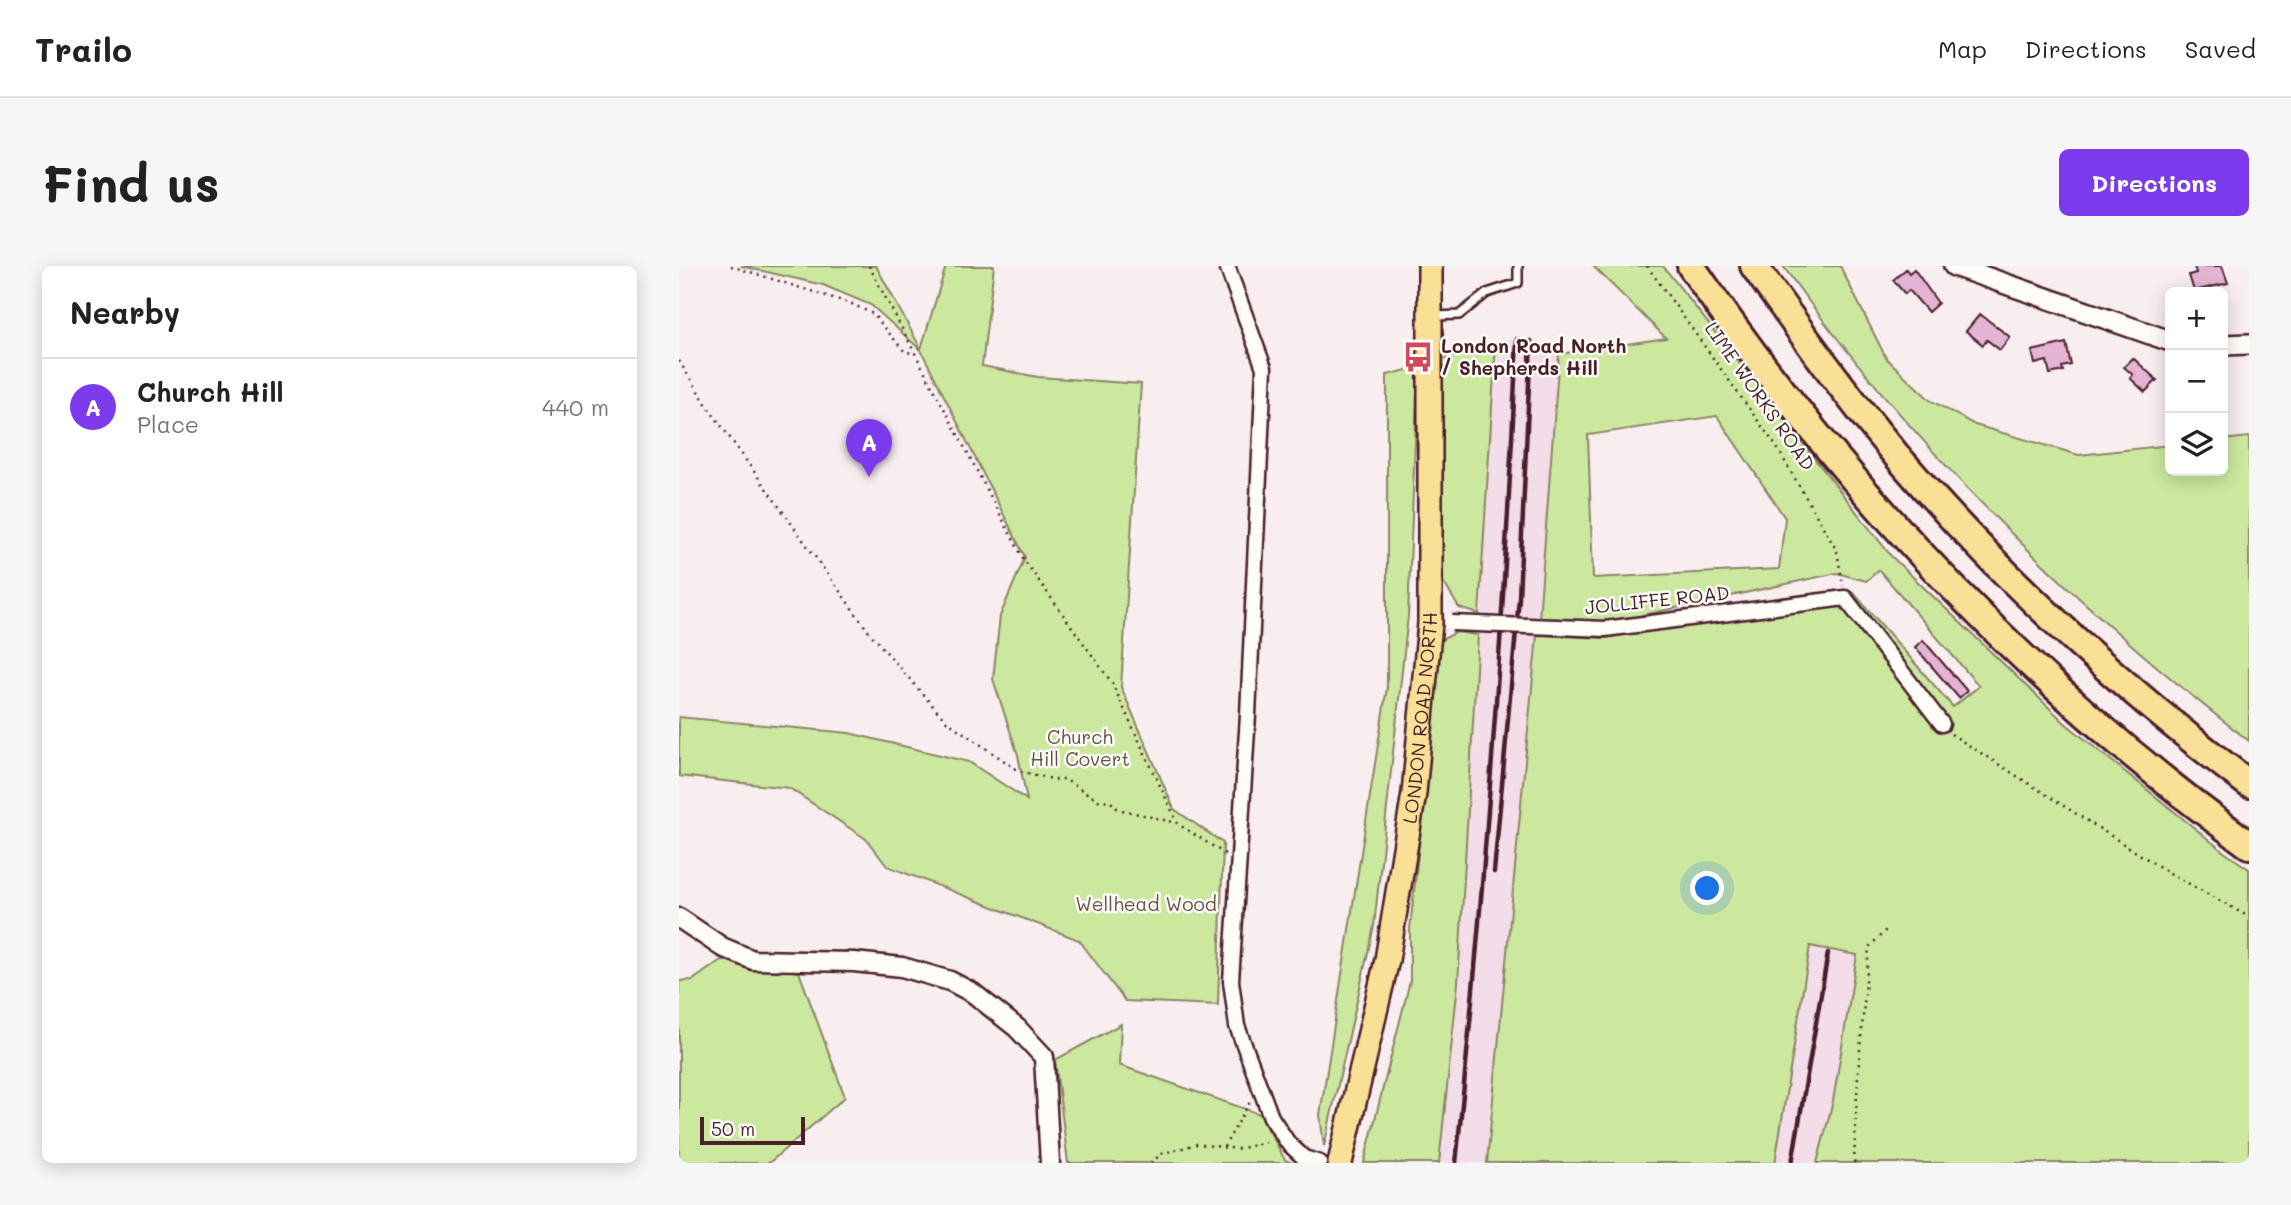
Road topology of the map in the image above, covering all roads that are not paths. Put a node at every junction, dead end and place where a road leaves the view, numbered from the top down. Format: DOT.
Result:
graph roads {
  1 [pos="1227,266"];
  2 [pos="1430,266"];
  3 [pos="1518,266"];
  4 [pos="1691,266"];
  5 [pos="1754,266"];
  6 [pos="1954,266"];
  7 [pos="1431,316"];
  8 [pos="2165,339"];
  9 [pos="2249,344"];
  10 [pos="2228,345"];
  11 [pos="1441,623"];
  12 [pos="1942,724"];
  13 [pos="2249,784"];
  14 [pos="2249,845"];
  15 [pos="679,918"];
  16 [pos="1050,1163"];
  17 [pos="1320,1163"];
  18 [pos="1341,1163"];
  1 -- 17 [label="street"];
  2 -- 7 [label="main road, LONDON ROAD NORTH"];
  3 -- 7 [label="lane"];
  4 -- 14 [label="highway"];
  5 -- 13 [label="highway"];
  6 -- 8 [label="main road"];
  7 -- 11 [label="main road, LONDON ROAD NORTH"];
  9 -- 10 [label="main road"];
  11 -- 12 [label="street, JOLLIFFE ROAD, bridge"];
  11 -- 18 [label="main road, LONDON ROAD NORTH"];
  15 -- 16 [label="street"];
}
